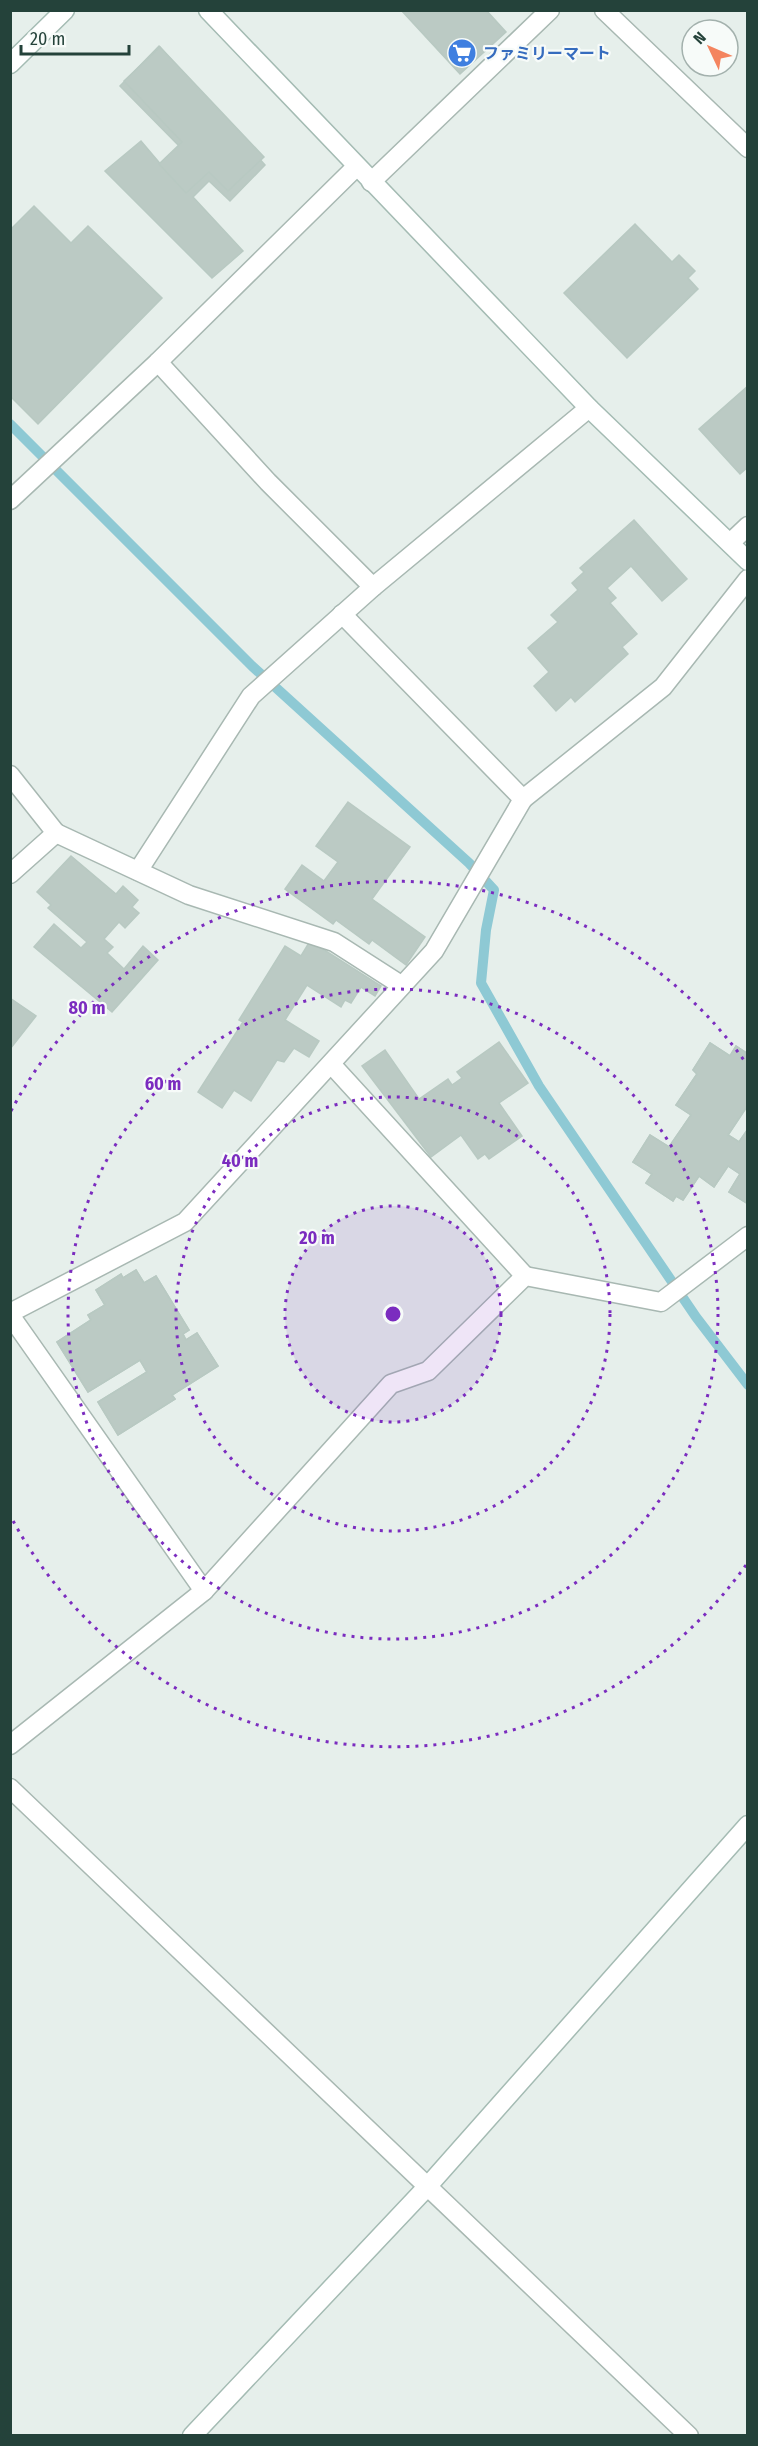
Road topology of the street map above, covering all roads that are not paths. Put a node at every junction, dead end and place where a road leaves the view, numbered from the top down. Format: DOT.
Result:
graph roads {
  1 [pos="65,10"];
  2 [pos="208,10"];
  3 [pos="550,10"];
  4 [pos="604,10"];
  5 [pos="10,64"];
  6 [pos="747,148"];
  7 [pos="356,167"];
  8 [pos="371,182"];
  9 [pos="158,362"];
  10 [pos="589,408"];
  11 [pos="10,500"];
  12 [pos="747,526"];
  13 [pos="730,543"];
  14 [pos="747,561"];
  15 [pos="747,579"];
  16 [pos="373,587"];
  17 [pos="342,614"];
  18 [pos="10,775"];
  19 [pos="523,799"];
  20 [pos="57,833"];
  21 [pos="138,871"];
  22 [pos="10,874"];
  23 [pos="401,985"];
  24 [pos="333,1065"];
  25 [pos="747,1236"];
  26 [pos="525,1276"];
  27 [pos="10,1314"];
  28 [pos="204,1591"];
  29 [pos="10,1745"];
  30 [pos="10,1788"];
  31 [pos="747,1825"];
  32 [pos="426,2187"];
  33 [pos="192,2436"];
  34 [pos="689,2436"];
  1 -- 5 [label="street"];
  2 -- 7 [label="street"];
  3 -- 8 [label="street"];
  4 -- 6 [label="street"];
  7 -- 8 [label="street"];
  7 -- 9 [label="street"];
  8 -- 10 [label="street"];
  9 -- 11 [label="street"];
  9 -- 16 [label="street"];
  10 -- 13 [label="street"];
  10 -- 16 [label="street"];
  12 -- 13 [label="street"];
  13 -- 14 [label="street"];
  15 -- 19 [label="street"];
  16 -- 17 [label="street"];
  17 -- 19 [label="street"];
  17 -- 21 [label="street"];
  18 -- 20 [label="street"];
  19 -- 23 [label="street"];
  20 -- 21 [label="street"];
  20 -- 22 [label="street"];
  21 -- 23 [label="street"];
  23 -- 24 [label="street"];
  24 -- 26 [label="street"];
  24 -- 27 [label="street"];
  25 -- 26 [label="street"];
  26 -- 28 [label="street"];
  27 -- 28 [label="street"];
  28 -- 29 [label="street"];
  30 -- 32 [label="street"];
  31 -- 32 [label="street"];
  32 -- 33 [label="street"];
  32 -- 34 [label="street"];
}
